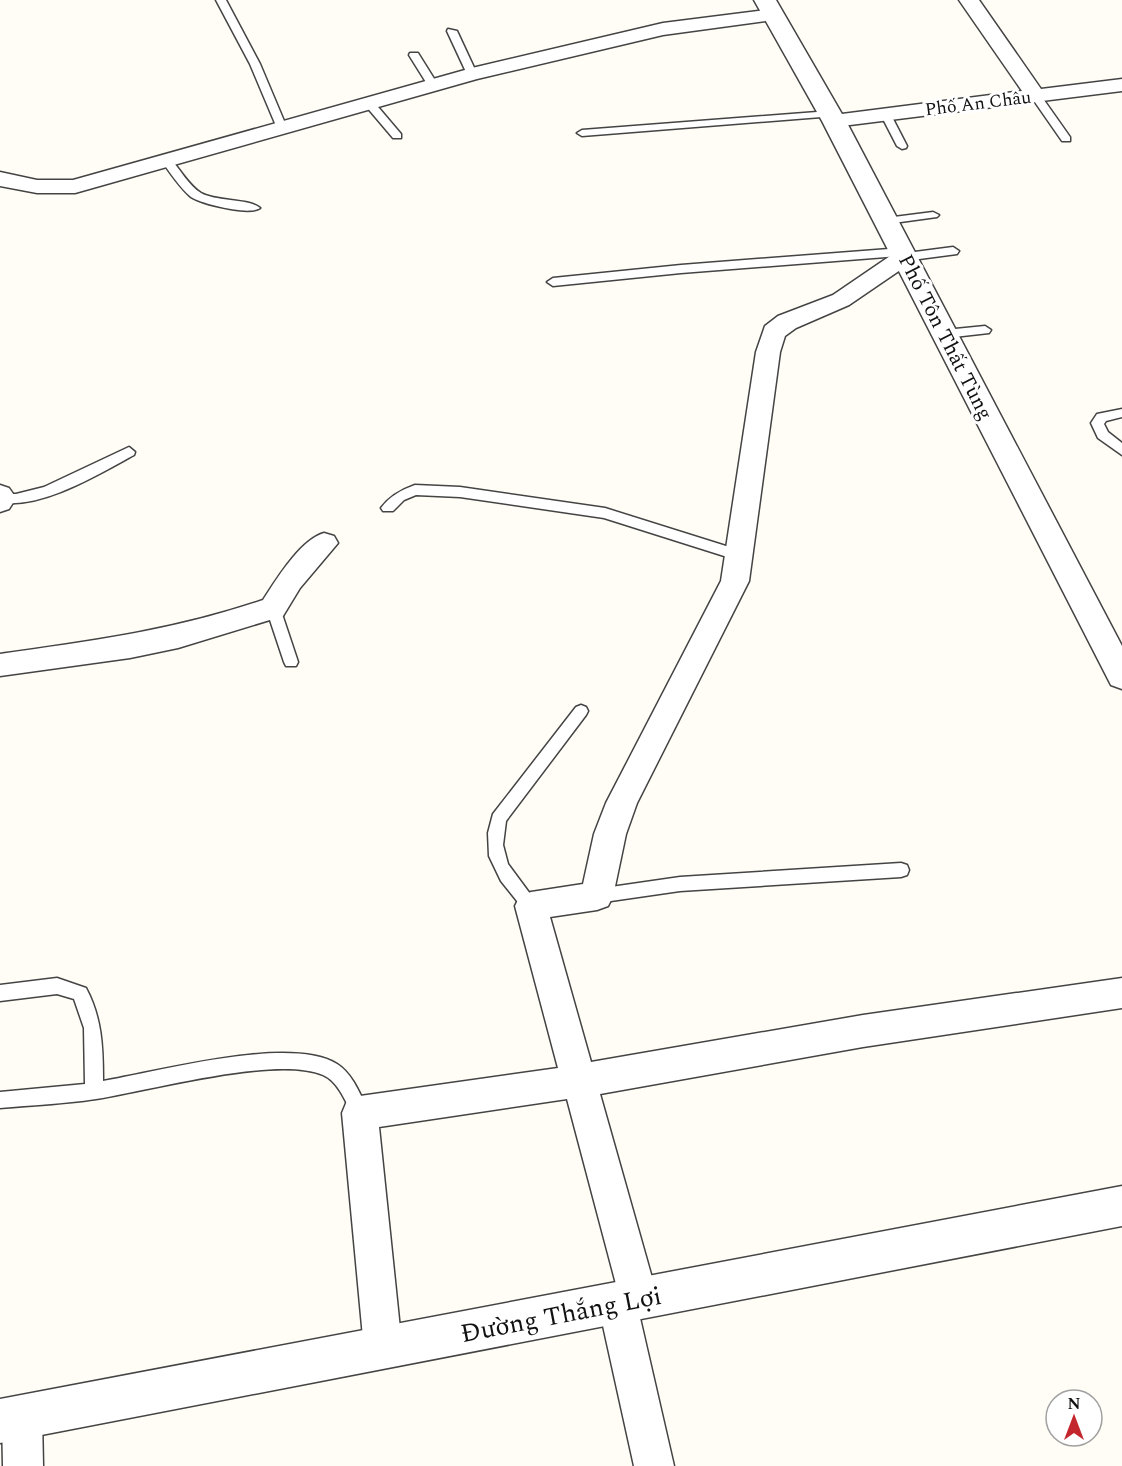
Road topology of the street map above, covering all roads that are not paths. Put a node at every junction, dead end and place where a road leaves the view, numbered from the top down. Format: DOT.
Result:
graph roads {
  1 [pos="221,0"];
  2 [pos="969,0"];
  3 [pos="769,7"];
  4 [pos="452,30"];
  5 [pos="414,55"];
  6 [pos="472,74"];
  7 [pos="433,85"];
  8 [pos="1122,85"];
  9 [pos="1035,95"];
  10 [pos="369,103"];
  11 [pos="886,115"];
  12 [pos="832,118"];
  13 [pos="282,128"];
  14 [pos="582,133"];
  15 [pos="397,136"];
  16 [pos="1066,138"];
  17 [pos="902,146"];
  18 [pos="166,160"];
  19 [pos="0,179"];
  20 [pos="254,208"];
  21 [pos="933,215"];
  22 [pos="886,221"];
  23 [pos="953,251"];
  24 [pos="903,254"];
  25 [pos="553,282"];
  26 [pos="985,330"];
  27 [pos="945,334"];
  28 [pos="1122,413"];
  29 [pos="1122,450"];
  30 [pos="129,452"];
  31 [pos="1,498"];
  32 [pos="388,508"];
  33 [pos="324,543"];
  34 [pos="740,556"];
  35 [pos="273,608"];
  36 [pos="291,662"];
  37 [pos="0,666"];
  38 [pos="1122,676"];
  39 [pos="581,711"];
  40 [pos="901,870"];
  41 [pos="597,896"];
  42 [pos="531,906"];
  43 [pos="0,993"];
  44 [pos="1122,993"];
  45 [pos="579,1082"];
  46 [pos="94,1091"];
  47 [pos="0,1100"];
  48 [pos="360,1113"];
  49 [pos="1122,1206"];
  50 [pos="628,1301"];
  51 [pos="383,1348"];
  52 [pos="11,1419"];
  53 [pos="23,1466"];
  54 [pos="654,1466"];
  1 -- 13 [label="lane"];
  2 -- 9 [label="street"];
  3 -- 6 [label="street"];
  3 -- 12 [label="street, Phố Tôn Thất Tùng"];
  4 -- 6 [label="lane"];
  5 -- 7 [label="lane"];
  6 -- 7 [label="street"];
  7 -- 10 [label="street"];
  8 -- 9 [label="street, Phố An Châu"];
  9 -- 11 [label="street, Phố An Châu"];
  9 -- 16 [label="lane"];
  10 -- 13 [label="street"];
  10 -- 15 [label="lane"];
  11 -- 12 [label="street, Phố An Châu"];
  11 -- 17 [label="lane"];
  12 -- 14 [label="lane"];
  12 -- 22 [label="street, Phố Tôn Thất Tùng"];
  13 -- 18 [label="street"];
  18 -- 19 [label="street"];
  18 -- 20 [label="lane"];
  21 -- 22 [label="lane"];
  22 -- 24 [label="street, Phố Tôn Thất Tùng"];
  23 -- 24 [label="lane"];
  24 -- 25 [label="lane"];
  24 -- 27 [label="street, Phố Tôn Thất Tùng"];
  24 -- 34 [label="street"];
  26 -- 27 [label="lane"];
  27 -- 38 [label="street, Phố Tôn Thất Tùng"];
  28 -- 29 [label="lane"];
  30 -- 31 [label="lane"];
  32 -- 34 [label="lane"];
  33 -- 35 [label="street"];
  34 -- 41 [label="street"];
  35 -- 36 [label="lane"];
  35 -- 37 [label="street"];
  39 -- 42 [label="lane"];
  40 -- 41 [label="lane"];
  41 -- 42 [label="street"];
  42 -- 45 [label="street"];
  43 -- 46 [label="lane"];
  44 -- 45 [label="street"];
  45 -- 48 [label="street"];
  45 -- 50 [label="street"];
  46 -- 47 [label="lane"];
  46 -- 48 [label="lane"];
  48 -- 51 [label="street"];
  49 -- 50 [label="street, Đường Thắng Lợi"];
  50 -- 51 [label="street, Đường Thắng Lợi"];
  50 -- 54 [label="street"];
  51 -- 52 [label="street, Đường Thắng Lợi"];
  52 -- 53 [label="street"];
}
